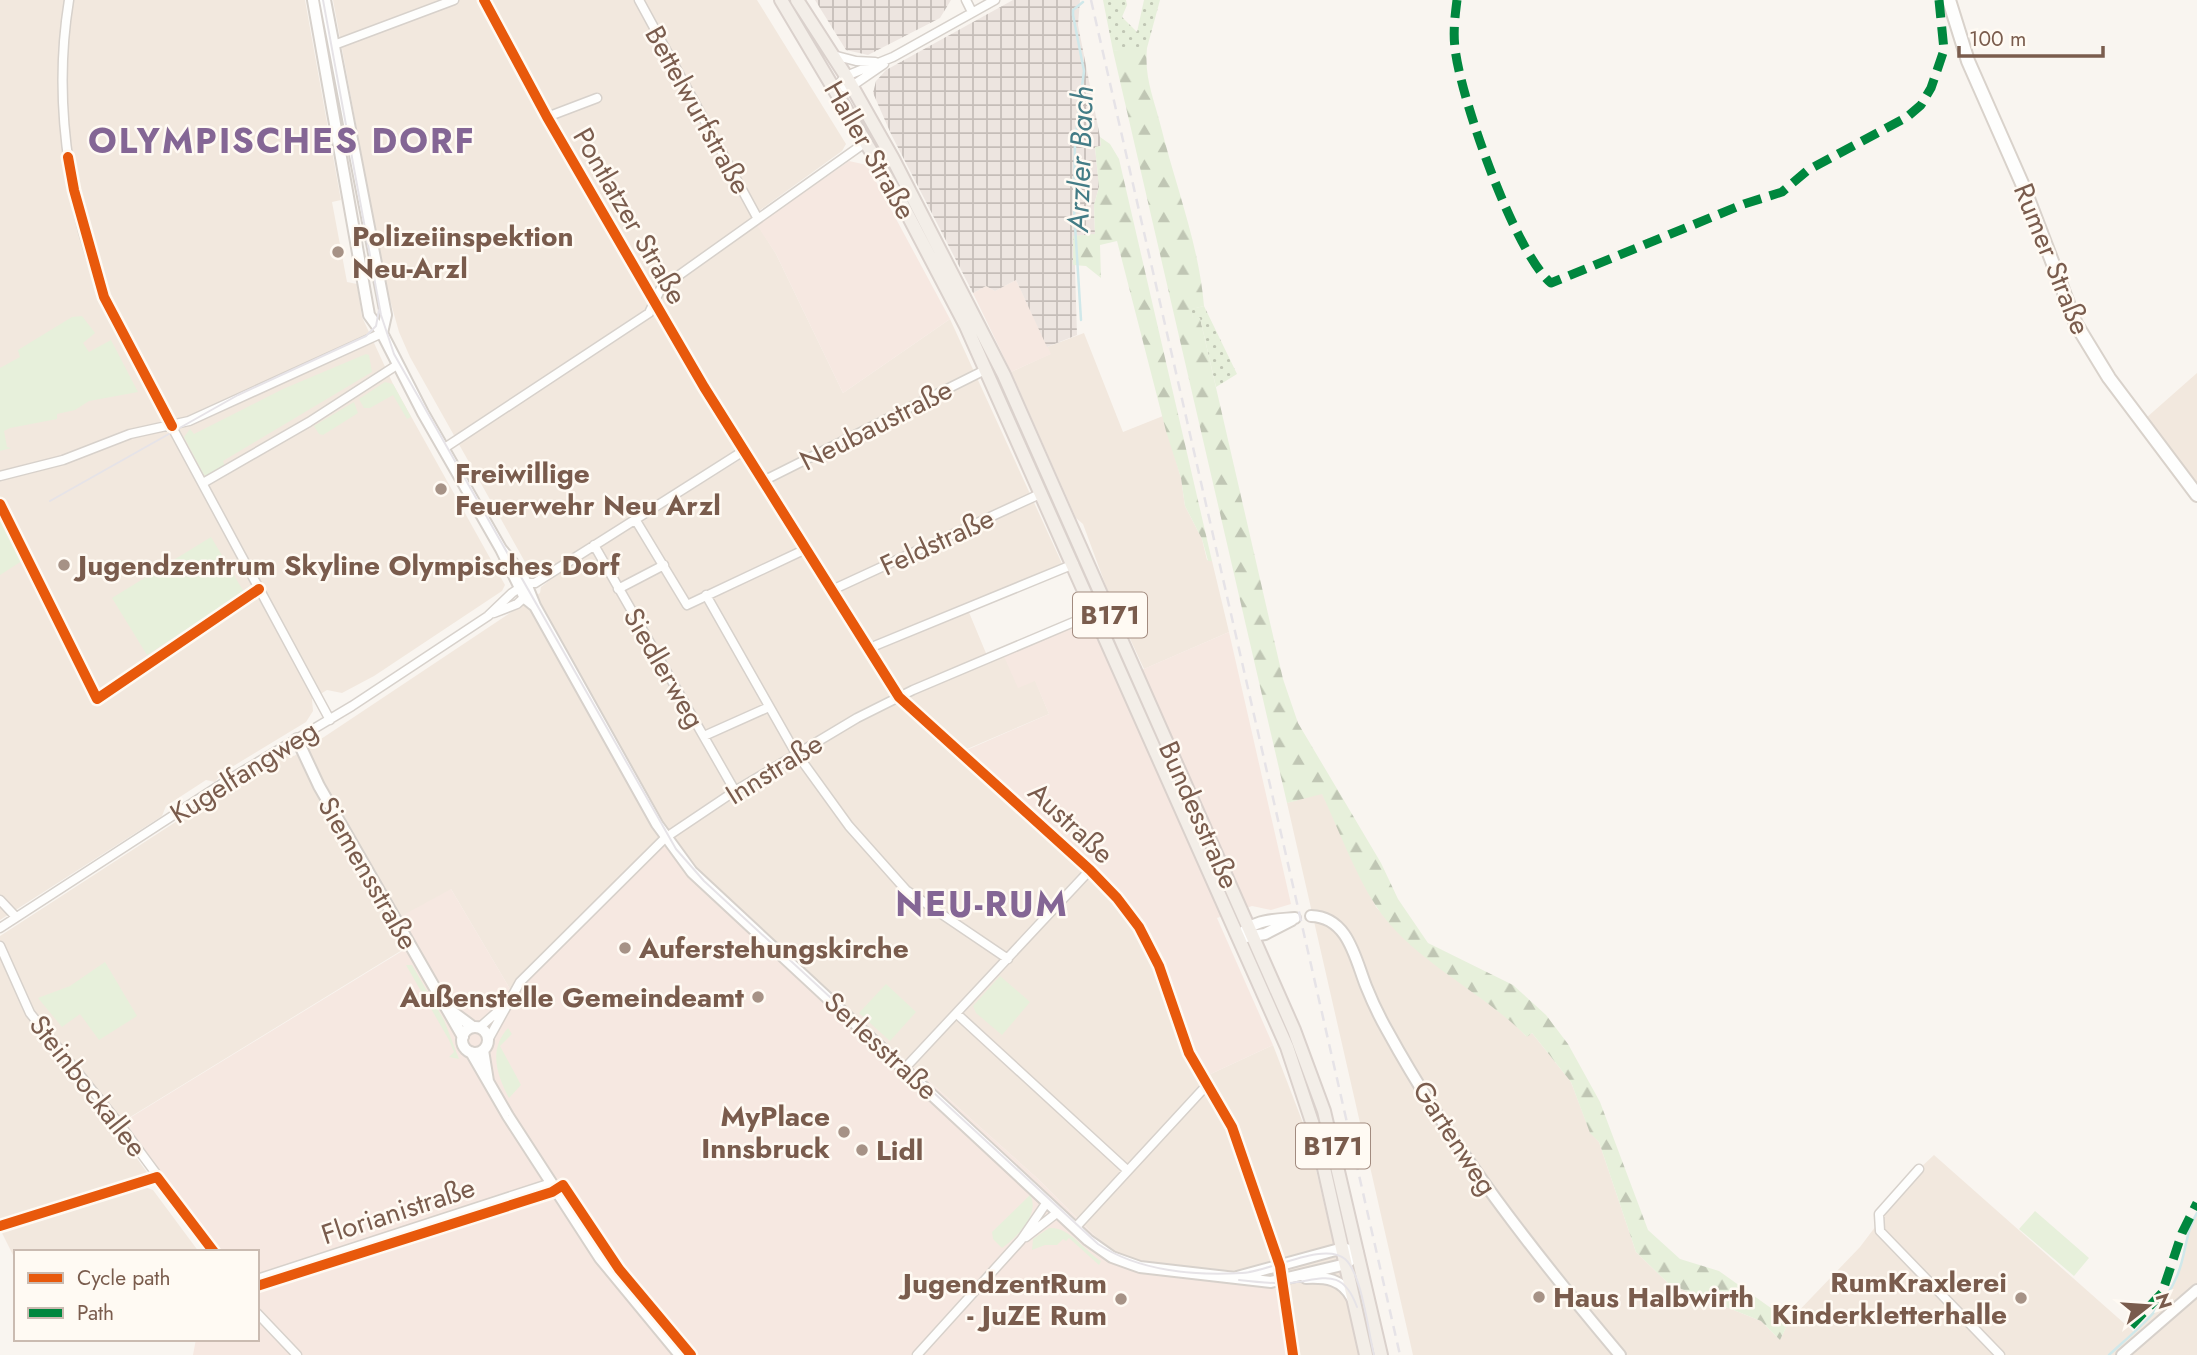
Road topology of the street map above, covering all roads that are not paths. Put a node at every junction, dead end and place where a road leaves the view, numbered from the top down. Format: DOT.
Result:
graph roads {
  1 [pos="69,0"];
  2 [pos="313,0"];
  3 [pos="325,0"];
  4 [pos="454,0"];
  5 [pos="484,0"];
  6 [pos="639,0"];
  7 [pos="781,0"];
  8 [pos="797,0"];
  9 [pos="966,0"];
  10 [pos="995,0"];
  11 [pos="1949,0"];
  12 [pos="972,12"];
  13 [pos="334,45"];
  14 [pos="832,55"];
  15 [pos="893,57"];
  16 [pos="881,62"];
  17 [pos="849,81"];
  18 [pos="835,88"];
  19 [pos="597,98"];
  20 [pos="547,117"];
  21 [pos="866,142"];
  22 [pos="758,219"];
  23 [pos="959,298"];
  24 [pos="653,302"];
  25 [pos="382,333"];
  26 [pos="397,365"];
  27 [pos="987,369"];
  28 [pos="172,426"];
  29 [pos="443,449"];
  30 [pos="745,450"];
  31 [pos="0,476"];
  32 [pos="765,480"];
  33 [pos="203,483"];
  34 [pos="1042,493"];
  35 [pos="2197,495"];
  36 [pos="635,519"];
  37 [pos="594,545"];
  38 [pos="806,549"];
  39 [pos="1074,564"];
  40 [pos="664,565"];
  41 [pos="527,589"];
  42 [pos="618,589"];
  43 [pos="832,590"];
  44 [pos="706,595"];
  45 [pos="1095,613"];
  46 [pos="867,649"];
  47 [pos="899,697"];
  48 [pos="769,706"];
  49 [pos="330,719"];
  50 [pos="704,736"];
  51 [pos="297,739"];
  52 [pos="796,754"];
  53 [pos="736,791"];
  54 [pos="666,838"];
  55 [pos="1090,870"];
  56 [pos="0,901"];
  57 [pos="1311,916"];
  58 [pos="16,917"];
  59 [pos="1248,925"];
  60 [pos="0,928"];
  61 [pos="1238,937"];
  62 [pos="1254,938"];
  63 [pos="0,946"];
  64 [pos="1008,959"];
  65 [pos="507,1003"];
  66 [pos="444,1005"];
  67 [pos="957,1014"];
  68 [pos="476,1028"];
  69 [pos="463,1037"];
  70 [pos="485,1045"];
  71 [pos="471,1052"];
  72 [pos="905,1069"];
  73 [pos="489,1084"];
  74 [pos="1206,1086"];
  75 [pos="1919,1169"];
  76 [pos="1127,1170"];
  77 [pos="551,1183"];
  78 [pos="1047,1202"];
  79 [pos="1058,1212"];
  80 [pos="1075,1228"];
  81 [pos="1021,1240"];
  82 [pos="1343,1248"];
  83 [pos="213,1250"];
  84 [pos="1358,1253"];
  85 [pos="1346,1264"];
  86 [pos="1280,1266"];
  87 [pos="1237,1277"];
  88 [pos="259,1278"];
  89 [pos="1283,1280"];
  90 [pos="2197,1290"];
  91 [pos="1354,1303"];
  92 [pos="259,1315"];
  93 [pos="297,1355"];
  94 [pos="680,1355"];
  95 [pos="917,1355"];
  96 [pos="1293,1355"];
  97 [pos="1366,1355"];
  98 [pos="1381,1355"];
  99 [pos="1620,1355"];
  100 [pos="2000,1355"];
  101 [pos="2122,1355"];
  1 -- 28 [label="street"];
  2 -- 25 [label="street"];
  3 -- 13 [label="street"];
  4 -- 13 [label="street"];
  5 -- 20 [label="street, Pontlatzer Straße"];
  6 -- 22 [label="street, Bettelwurfstraße"];
  7 -- 18 [label="main road, Haller Straße / B171"];
  8 -- 14 [label="main road, Haller Straße / B171"];
  9 -- 12 [label="street"];
  10 -- 12 [label="street"];
  11 -- 35 [label="main road, Rumer Straße"];
  12 -- 15 [label="street"];
  13 -- 25 [label="street"];
  14 -- 16 [label="street"];
  14 -- 17 [label="main road, Haller Straße / B171"];
  15 -- 16 [label="street"];
  15 -- 17 [label="street"];
  16 -- 17 [label="street"];
  17 -- 18 [label="street"];
  17 -- 23 [label="main road, Haller Straße / B171"];
  18 -- 21 [label="main road, Haller Straße / B171"];
  19 -- 20 [label="street"];
  20 -- 24 [label="street, Pontlatzer Straße"];
  21 -- 22 [label="street"];
  21 -- 23 [label="main road, Haller Straße / B171"];
  22 -- 24 [label="street"];
  23 -- 27 [label="main road, Bundesstraße / B171"];
  23 -- 59 [label="main road, Bundesstraße / B171"];
  24 -- 29 [label="street"];
  24 -- 30 [label="street, Pontlatzer Straße"];
  25 -- 26 [label="street"];
  25 -- 28 [label="street"];
  26 -- 29 [label="street"];
  26 -- 33 [label="street"];
  27 -- 32 [label="street, Neubaustraße"];
  27 -- 34 [label="main road, Bundesstraße / B171"];
  28 -- 31 [label="street"];
  28 -- 33 [label="street"];
  29 -- 41 [label="street"];
  30 -- 32 [label="street, Austraße"];
  30 -- 36 [label="street, Kugelfangweg"];
  32 -- 38 [label="street, Austraße"];
  33 -- 49 [label="street"];
  34 -- 39 [label="main road, Bundesstraße / B171"];
  34 -- 43 [label="street, Feldstraße"];
  36 -- 37 [label="street, Kugelfangweg"];
  36 -- 40 [label="street"];
  37 -- 41 [label="street, Kugelfangweg"];
  37 -- 42 [label="street, Siedlerweg"];
  38 -- 43 [label="street, Austraße"];
  38 -- 44 [label="street"];
  39 -- 45 [label="main road, Bundesstraße / B171"];
  39 -- 46 [label="street"];
  40 -- 42 [label="street"];
  40 -- 44 [label="street"];
  41 -- 49 [label="street, Kugelfangweg"];
  41 -- 54 [label="street, Serlesstraße"];
  42 -- 50 [label="street, Siedlerweg"];
  43 -- 46 [label="street, Austraße"];
  44 -- 48 [label="street"];
  45 -- 47 [label="street, Innstraße"];
  45 -- 61 [label="main road, Bundesstraße / B171"];
  46 -- 47 [label="street, Austraße"];
  47 -- 52 [label="street, Innstraße"];
  47 -- 55 [label="street, Austraße"];
  48 -- 50 [label="street"];
  48 -- 52 [label="street"];
  49 -- 51 [label="street, Kugelfangweg"];
  50 -- 53 [label="street, Siedlerweg"];
  51 -- 58 [label="street, Kugelfangweg"];
  51 -- 66 [label="street, Siemensstraße"];
  52 -- 53 [label="street, Innstraße"];
  52 -- 64 [label="street"];
  53 -- 54 [label="street, Innstraße"];
  54 -- 65 [label="street, Innstraße"];
  54 -- 72 [label="street, Serlesstraße"];
  55 -- 64 [label="street"];
  55 -- 74 [label="street, Austraße"];
  56 -- 58 [label="street"];
  57 -- 99 [label="street, Gartenweg"];
  58 -- 60 [label="street, Kugelfangweg"];
  59 -- 61 [label="street"];
  59 -- 62 [label="main road, Bundesstraße / B171"];
  59 -- 62 [label="street"];
  61 -- 62 [label="street"];
  61 -- 82 [label="main road, Bundesstraße / B171"];
  62 -- 84 [label="main road, Bundesstraße / B171"];
  63 -- 83 [label="street, Steinbockallee"];
  64 -- 67 [label="street"];
  65 -- 68 [label="street, Innstraße"];
  65 -- 70 [label="street, Innstraße"];
  66 -- 68 [label="street, Siemensstraße"];
  66 -- 69 [label="street, Siemensstraße"];
  67 -- 72 [label="street"];
  67 -- 76 [label="street"];
  68 -- 69 [label="street"];
  68 -- 70 [label="street, Siemensstraße"];
  69 -- 71 [label="street, Siemensstraße"];
  70 -- 71 [label="street"];
  70 -- 73 [label="street"];
  71 -- 73 [label="street"];
  72 -- 78 [label="street, Serlesstraße"];
  73 -- 77 [label="street"];
  74 -- 76 [label="street"];
  74 -- 86 [label="street, Austraße"];
  75 -- 100 [label="street"];
  76 -- 80 [label="street"];
  77 -- 88 [label="street, Florianistraße"];
  77 -- 94 [label="street"];
  78 -- 79 [label="street, Serlesstraße"];
  78 -- 81 [label="street"];
  79 -- 80 [label="street, Serlesstraße"];
  79 -- 81 [label="street"];
  80 -- 87 [label="street, Serlesstraße"];
  81 -- 95 [label="street"];
  82 -- 84 [label="street"];
  82 -- 85 [label="main road, Bundesstraße / B171"];
  82 -- 86 [label="street, Serlesstraße"];
  84 -- 85 [label="street, Serlesstraße"];
  84 -- 98 [label="main road, Bundesstraße / B171"];
  85 -- 89 [label="street, Serlesstraße"];
  85 -- 91 [label="main road, Bundesstraße / B171"];
  86 -- 87 [label="street, Serlesstraße"];
  86 -- 89 [label="street, Austraße"];
  87 -- 89 [label="street, Serlesstraße"];
  89 -- 91 [label="street, Serlesstraße"];
  89 -- 96 [label="street, Austraße"];
  90 -- 101 [label="street"];
  91 -- 97 [label="main road, Bundesstraße / B171"];
  92 -- 93 [label="street"];
}
